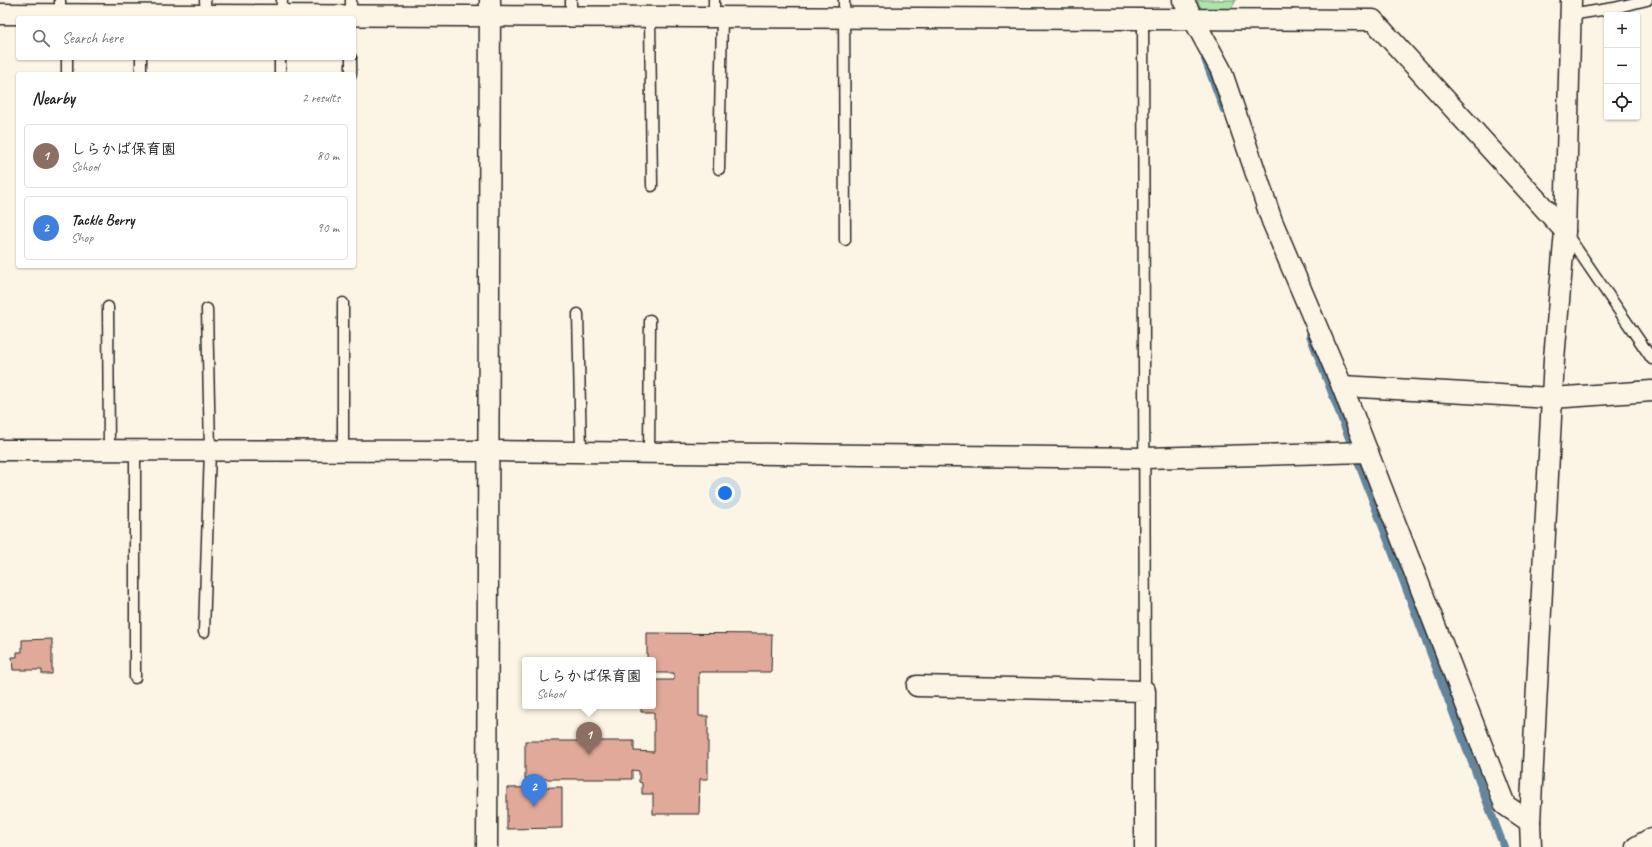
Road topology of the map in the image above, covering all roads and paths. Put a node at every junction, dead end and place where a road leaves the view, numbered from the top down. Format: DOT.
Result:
graph roads {
  1 [pos="1183,0"];
  2 [pos="1647,0"];
  3 [pos="206,7"];
  4 [pos="1571,7"];
  5 [pos="490,8"];
  6 [pos="571,8"];
  7 [pos="844,9"];
  8 [pos="282,11"];
  9 [pos="351,11"];
  10 [pos="717,11"];
  11 [pos="65,12"];
  12 [pos="0,14"];
  13 [pos="142,16"];
  14 [pos="650,17"];
  15 [pos="1143,18"];
  16 [pos="1192,19"];
  17 [pos="67,60"];
  18 [pos="141,60"];
  19 [pos="280,60"];
  20 [pos="351,60"];
  21 [pos="67,72"];
  22 [pos="141,72"];
  23 [pos="280,72"];
  24 [pos="351,72"];
  25 [pos="719,169"];
  26 [pos="652,186"];
  27 [pos="1565,231"];
  28 [pos="845,240"];
  29 [pos="342,303"];
  30 [pos="108,307"];
  31 [pos="207,309"];
  32 [pos="578,314"];
  33 [pos="650,320"];
  34 [pos="1652,359"];
  35 [pos="1342,386"];
  36 [pos="1652,392"];
  37 [pos="1552,398"];
  38 [pos="0,450"];
  39 [pos="109,450"];
  40 [pos="135,450"];
  41 [pos="210,450"];
  42 [pos="343,451"];
  43 [pos="488,451"];
  44 [pos="581,452"];
  45 [pos="1368,452"];
  46 [pos="649,453"];
  47 [pos="1146,458"];
  48 [pos="204,632"];
  49 [pos="135,678"];
  50 [pos="917,686"];
  51 [pos="1145,691"];
  52 [pos="1530,822"];
  53 [pos="1652,838"];
  54 [pos="487,847"];
  55 [pos="1145,847"];
  56 [pos="1531,847"];
  57 [pos="1636,847"];
  1 -- 16 [label="street"];
  2 -- 4 [label="lane"];
  3 -- 8 [label="street"];
  3 -- 13 [label="street"];
  4 -- 27 [label="street"];
  5 -- 6 [label="street"];
  5 -- 9 [label="street"];
  5 -- 43 [label="street"];
  6 -- 14 [label="street"];
  7 -- 10 [label="street"];
  7 -- 15 [label="street"];
  7 -- 28 [label="lane"];
  8 -- 9 [label="street"];
  10 -- 14 [label="street"];
  10 -- 25 [label="lane"];
  11 -- 12 [label="street"];
  11 -- 13 [label="street"];
  14 -- 26 [label="lane"];
  15 -- 16 [label="street"];
  15 -- 47 [label="lane"];
  16 -- 27 [label="street"];
  16 -- 35 [label="street"];
  17 -- 21 [label="lane"];
  18 -- 22 [label="lane"];
  19 -- 23 [label="lane"];
  20 -- 24 [label="lane"];
  27 -- 34 [label="lane"];
  27 -- 37 [label="street"];
  29 -- 42 [label="lane"];
  30 -- 39 [label="lane"];
  31 -- 41 [label="lane"];
  32 -- 44 [label="lane"];
  33 -- 46 [label="lane"];
  35 -- 37 [label="street"];
  35 -- 45 [label="street"];
  36 -- 37 [label="street"];
  37 -- 52 [label="street"];
  38 -- 39 [label="street"];
  39 -- 40 [label="street"];
  40 -- 41 [label="street"];
  40 -- 49 [label="lane"];
  41 -- 42 [label="street"];
  41 -- 48 [label="lane"];
  42 -- 43 [label="street"];
  43 -- 44 [label="street"];
  43 -- 54 [label="street"];
  44 -- 46 [label="street"];
  45 -- 47 [label="street"];
  45 -- 52 [label="street"];
  46 -- 47 [label="street"];
  47 -- 51 [label="lane"];
  50 -- 51 [label="street"];
  51 -- 55 [label="street"];
  52 -- 56 [label="street"];
  53 -- 57 [label="street"];
}
